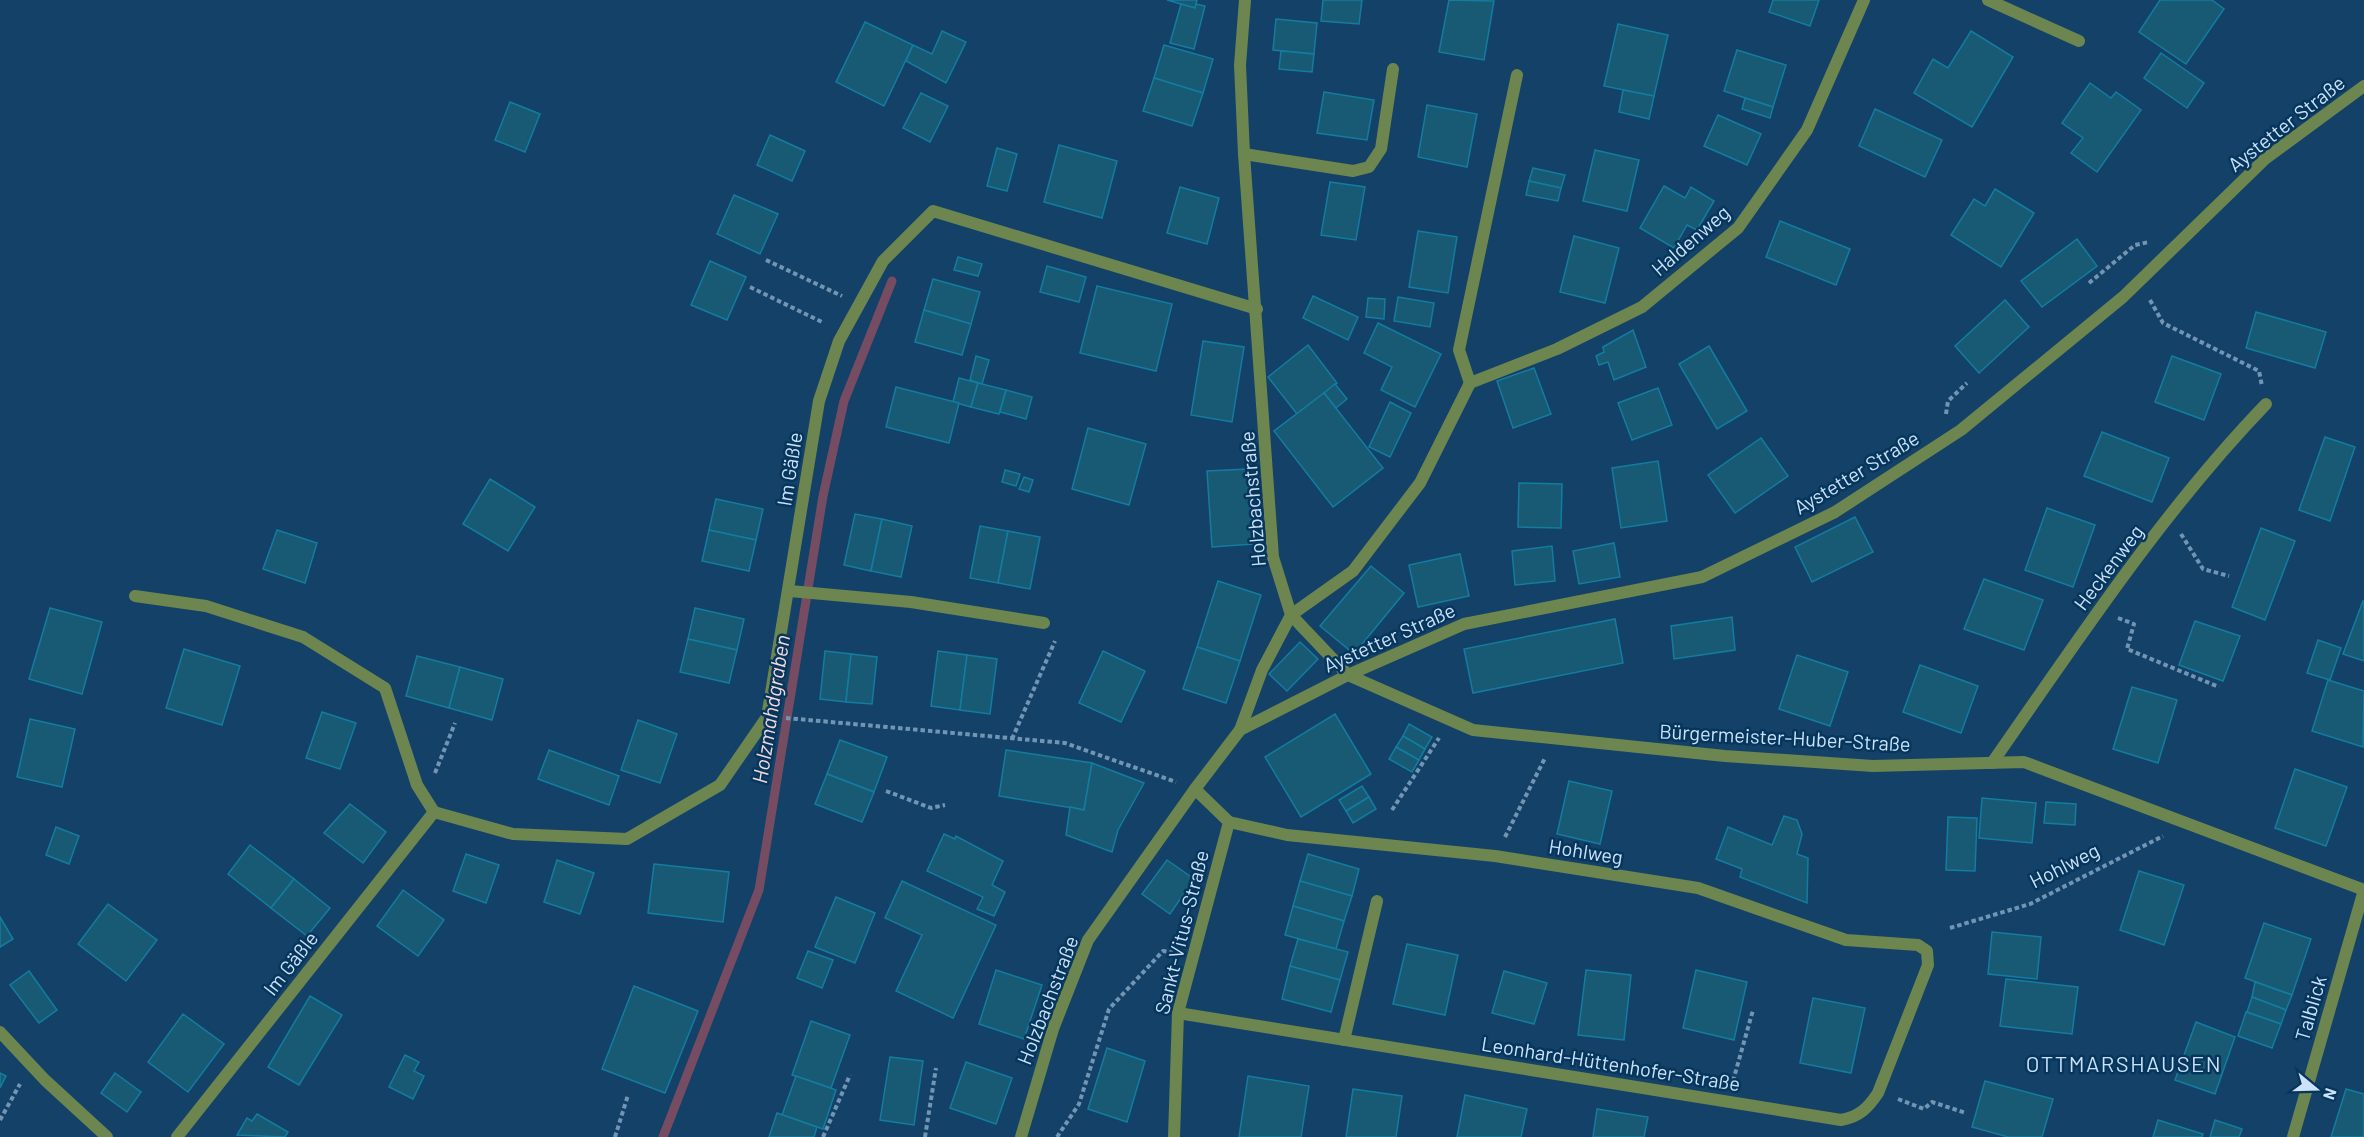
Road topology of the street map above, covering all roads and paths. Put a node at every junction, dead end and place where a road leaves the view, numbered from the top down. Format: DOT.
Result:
graph roads {
  1 [pos="1245,0"];
  2 [pos="1864,0"];
  3 [pos="1988,0"];
  4 [pos="2079,41"];
  5 [pos="1393,69"];
  6 [pos="1517,75"];
  7 [pos="2364,86"];
  8 [pos="1244,154"];
  9 [pos="765,260"];
  10 [pos="750,286"];
  11 [pos="859,304"];
  12 [pos="1257,309"];
  13 [pos="2163,323"];
  14 [pos="844,333"];
  15 [pos="2259,371"];
  16 [pos="1470,383"];
  17 [pos="2266,404"];
  18 [pos="2167,520"];
  19 [pos="2229,576"];
  20 [pos="790,591"];
  21 [pos="135,596"];
  22 [pos="2099,610"];
  23 [pos="1291,615"];
  24 [pos="1044,623"];
  25 [pos="1348,675"];
  26 [pos="2219,687"];
  27 [pos="767,717"];
  28 [pos="1451,720"];
  29 [pos="455,723"];
  30 [pos="1240,730"];
  31 [pos="1012,739"];
  32 [pos="1556,739"];
  33 [pos="1992,762"];
  34 [pos="1195,789"];
  35 [pos="886,791"];
  36 [pos="425,799"];
  37 [pos="945,805"];
  38 [pos="1392,810"];
  39 [pos="434,812"];
  40 [pos="1229,822"];
  41 [pos="2157,840"];
  42 [pos="1495,856"];
  43 [pos="2364,890"];
  44 [pos="1377,901"];
  45 [pos="1950,928"];
  46 [pos="1928,951"];
  47 [pos="1193,956"];
  48 [pos="1753,1010"];
  49 [pos="1178,1013"];
  50 [pos="0,1032"];
  51 [pos="1344,1040"];
  52 [pos="31,1064"];
  53 [pos="936,1068"];
  54 [pos="850,1075"];
  55 [pos="1878,1093"];
  56 [pos="628,1095"];
  57 [pos="1728,1101"];
  58 [pos="1966,1113"];
  59 [pos="0,1120"];
  60 [pos="107,1137"];
  61 [pos="177,1137"];
  62 [pos="615,1137"];
  63 [pos="823,1137"];
  64 [pos="924,1137"];
  65 [pos="1021,1137"];
  66 [pos="1057,1137"];
  67 [pos="1174,1137"];
  68 [pos="2293,1137"];
  1 -- 8 [label="street, Holzbachstraße"];
  2 -- 16 [label="street, Haldenweg"];
  3 -- 4 [label="street"];
  5 -- 8 [label="street"];
  6 -- 16 [label="street"];
  7 -- 25 [label="street, Aystetter Straße"];
  8 -- 12 [label="street, Holzbachstraße"];
  9 -- 11 [label="path"];
  10 -- 14 [label="path"];
  11 -- 12 [label="street, Im Gäßle"];
  11 -- 14 [label="street, Im Gäßle"];
  12 -- 23 [label="street, Holzbachstraße"];
  13 -- 15 [label="path"];
  14 -- 20 [label="street, Im Gäßle"];
  16 -- 23 [label="street"];
  17 -- 18 [label="street, Heckenweg"];
  18 -- 19 [label="path"];
  18 -- 22 [label="street, Heckenweg"];
  20 -- 24 [label="street"];
  20 -- 27 [label="street, Im Gäßle"];
  21 -- 36 [label="street"];
  22 -- 26 [label="path"];
  22 -- 33 [label="street, Heckenweg"];
  23 -- 25 [label="street, Bürgermeister-Huber-Straße"];
  23 -- 30 [label="street, Holzbachstraße"];
  24 -- 31 [label="path"];
  25 -- 28 [label="street, Bürgermeister-Huber-Straße"];
  25 -- 30 [label="street, Aystetter Straße"];
  27 -- 31 [label="path"];
  27 -- 39 [label="street, Im Gäßle"];
  28 -- 32 [label="street, Bürgermeister-Huber-Straße"];
  28 -- 38 [label="path"];
  29 -- 36 [label="path"];
  30 -- 34 [label="street, Holzbachstraße"];
  31 -- 34 [label="path"];
  32 -- 33 [label="street, Bürgermeister-Huber-Straße"];
  32 -- 42 [label="path"];
  33 -- 43 [label="street, Bürgermeister-Huber-Straße"];
  34 -- 40 [label="street"];
  34 -- 65 [label="street, Holzbachstraße"];
  35 -- 37 [label="path"];
  36 -- 39 [label="street"];
  39 -- 61 [label="street, Im Gäßle"];
  40 -- 42 [label="street, Hohlweg"];
  40 -- 47 [label="street, Sankt-Vitus-Straße"];
  41 -- 45 [label="path, Hohlweg"];
  42 -- 46 [label="street, Hohlweg"];
  43 -- 68 [label="street, Talblick"];
  44 -- 51 [label="street"];
  46 -- 55 [label="street, Leonhard-Hüttenhofer-Straße"];
  47 -- 49 [label="street, Sankt-Vitus-Straße"];
  47 -- 66 [label="path"];
  48 -- 57 [label="path"];
  49 -- 51 [label="street, Leonhard-Hüttenhofer-Straße"];
  49 -- 67 [label="street, Sankt-Vitus-Straße"];
  50 -- 52 [label="street"];
  51 -- 57 [label="street, Leonhard-Hüttenhofer-Straße"];
  52 -- 59 [label="path"];
  52 -- 60 [label="street"];
  53 -- 64 [label="path"];
  54 -- 63 [label="path"];
  55 -- 57 [label="street, Leonhard-Hüttenhofer-Straße"];
  55 -- 58 [label="path"];
  56 -- 62 [label="path"];
}
